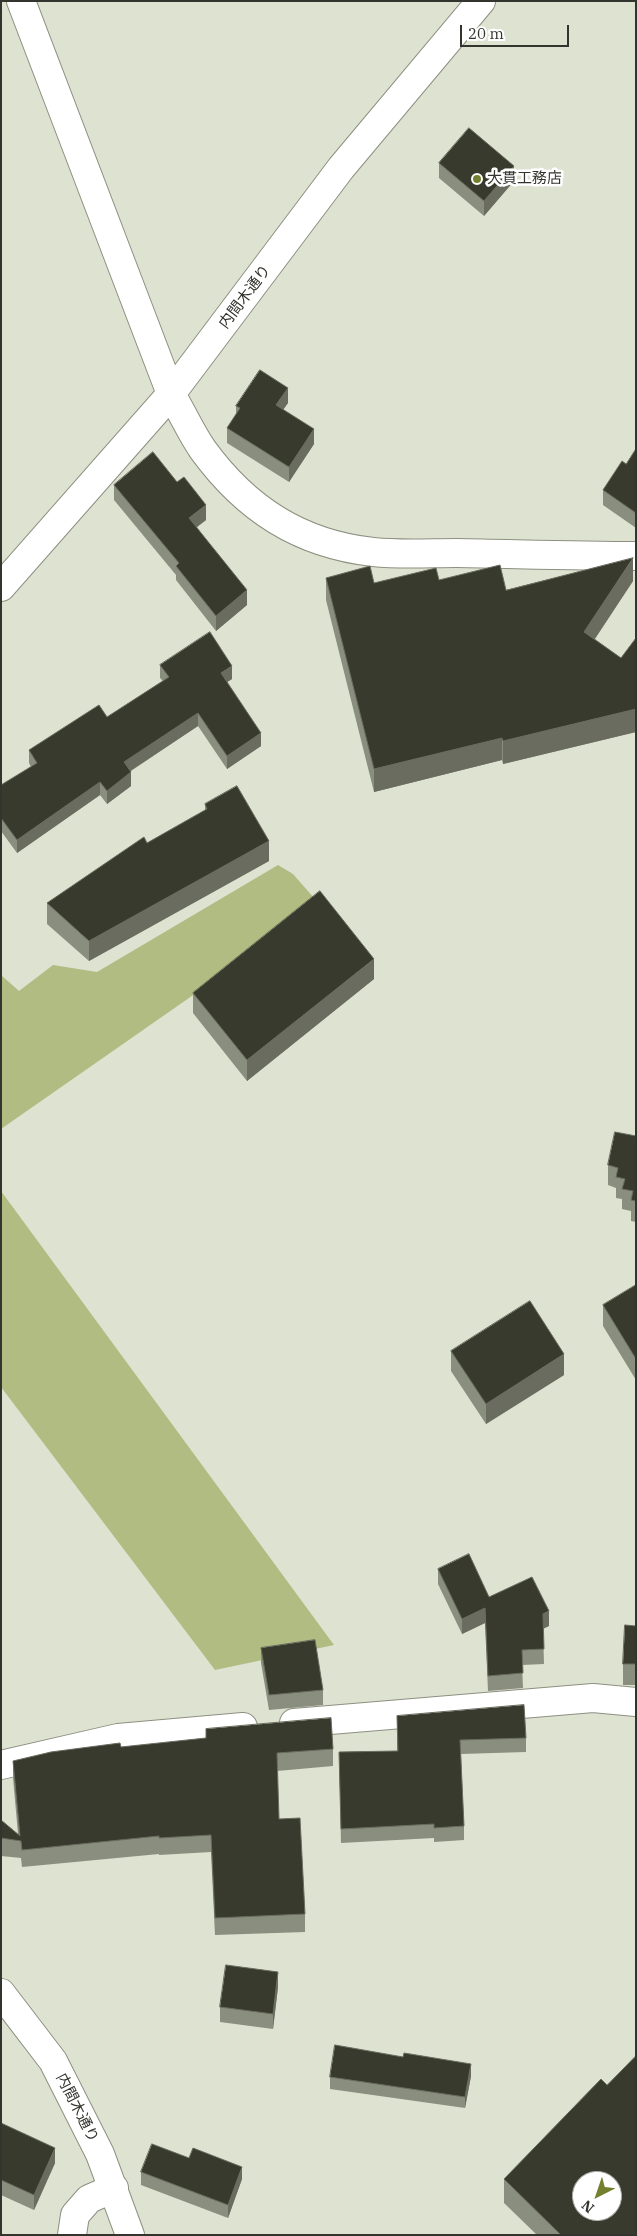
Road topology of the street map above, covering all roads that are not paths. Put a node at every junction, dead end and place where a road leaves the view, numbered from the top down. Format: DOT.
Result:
graph roads {
  1 [pos="21,1"];
  2 [pos="481,1"];
  3 [pos="171,394"];
  4 [pos="636,556"];
  5 [pos="1,587"];
  6 [pos="636,1702"];
  7 [pos="1,1765"];
  8 [pos="1,1993"];
  9 [pos="114,2188"];
  10 [pos="72,2235"];
  11 [pos="130,2235"];
  1 -- 3 [label="street"];
  2 -- 3 [label="street, 内間木通り"];
  3 -- 4 [label="street"];
  3 -- 5 [label="street, 内間木通り"];
  6 -- 7 [label="street"];
  8 -- 9 [label="street, 内間木通り"];
  9 -- 10 [label="street"];
  9 -- 11 [label="street, 内間木通り"];
}
